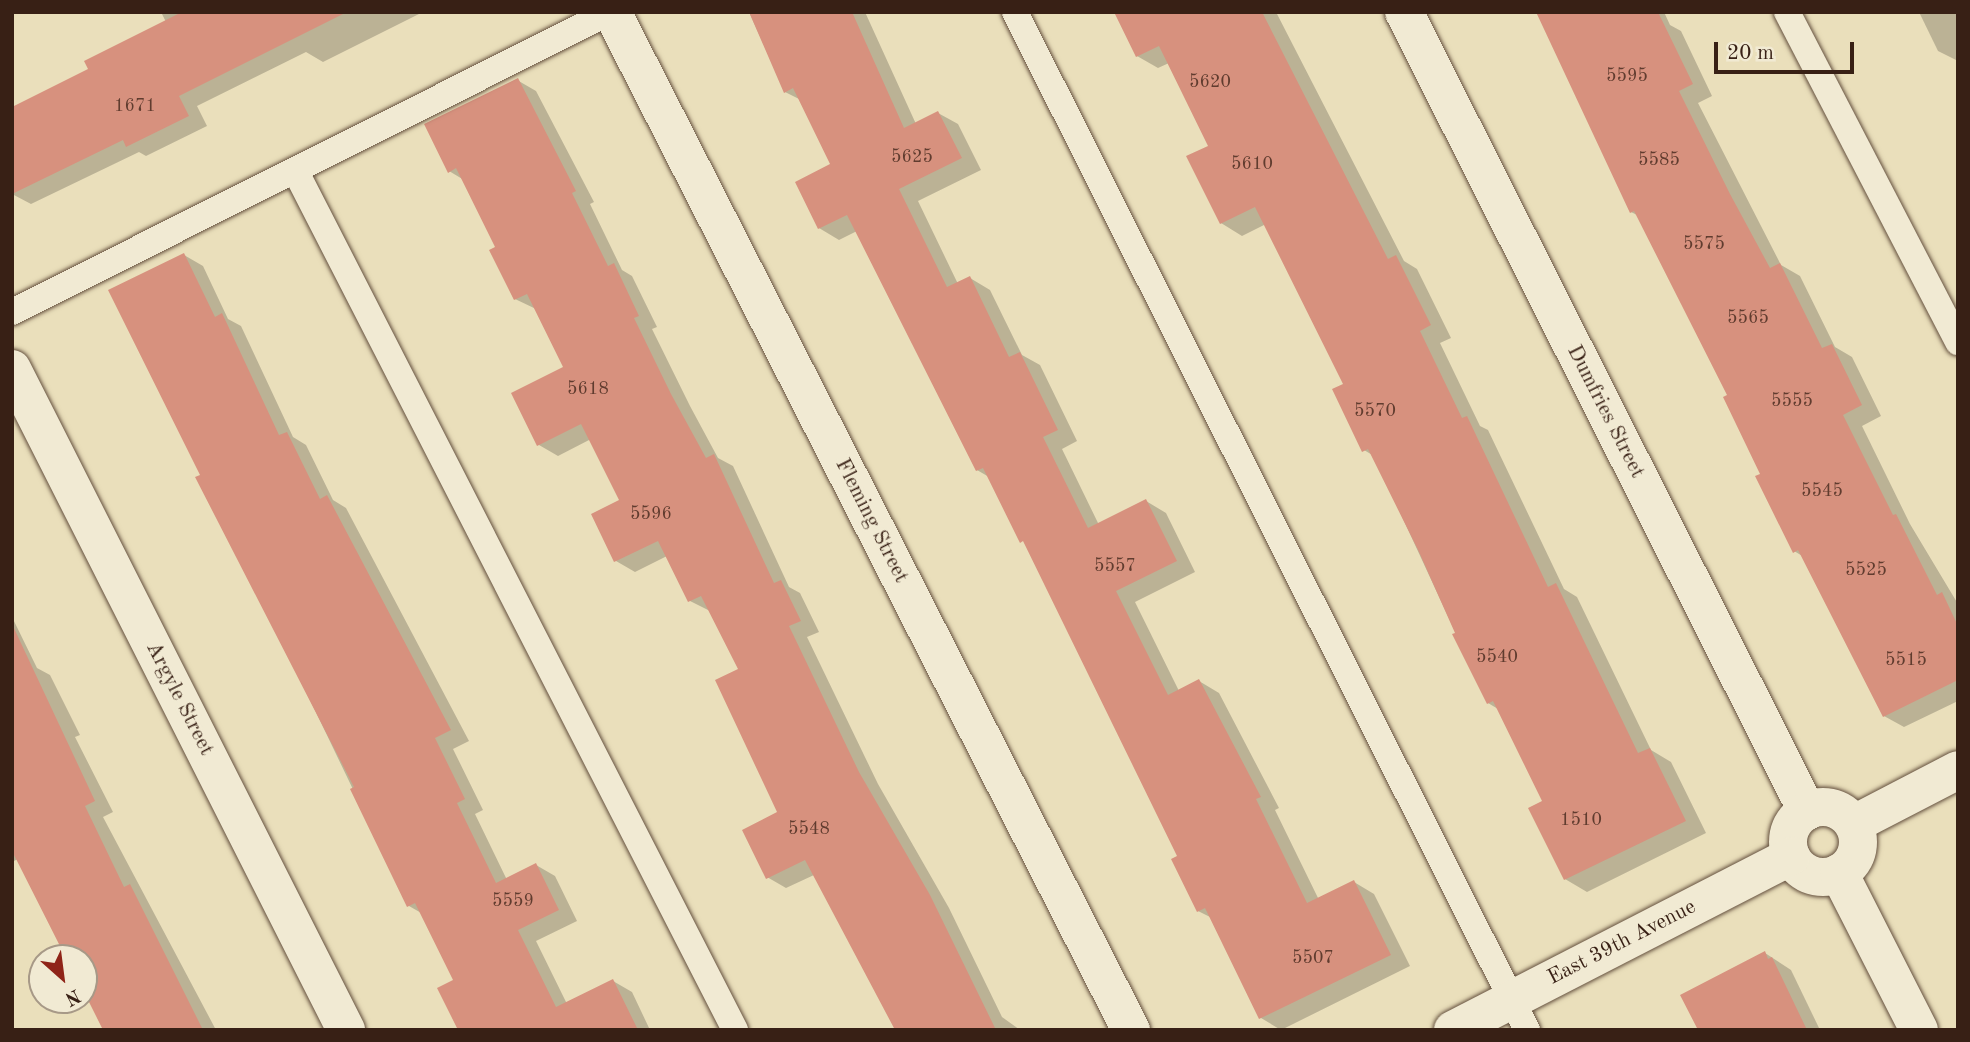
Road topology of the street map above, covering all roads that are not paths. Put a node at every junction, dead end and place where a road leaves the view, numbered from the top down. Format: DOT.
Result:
graph roads {
  1 [pos="611,12"];
  2 [pos="1016,12"];
  3 [pos="1404,12"];
  4 [pos="1787,12"];
  5 [pos="296,172"];
  6 [pos="12,312"];
  7 [pos="1958,342"];
  8 [pos="12,369"];
  9 [pos="1958,770"];
  10 [pos="1807,811"];
  11 [pos="1854,824"];
  12 [pos="1791,856"];
  13 [pos="1839,873"];
  14 [pos="1519,1015"];
  15 [pos="346,1030"];
  16 [pos="735,1030"];
  17 [pos="1131,1030"];
  18 [pos="1453,1030"];
  19 [pos="1919,1030"];
  1 -- 5 [label="lane"];
  1 -- 17 [label="street, Fleming Street"];
  2 -- 14 [label="lane"];
  3 -- 10 [label="street, Dumfries Street"];
  4 -- 7 [label="lane"];
  5 -- 6 [label="lane"];
  5 -- 16 [label="lane"];
  8 -- 15 [label="street, Argyle Street"];
  9 -- 11 [label="street"];
  10 -- 11 [label="street"];
  10 -- 12 [label="street"];
  11 -- 13 [label="street"];
  12 -- 13 [label="street"];
  12 -- 14 [label="street, East 39th Avenue"];
  13 -- 19 [label="street"];
  14 -- 18 [label="street, East 39th Avenue"];
}
